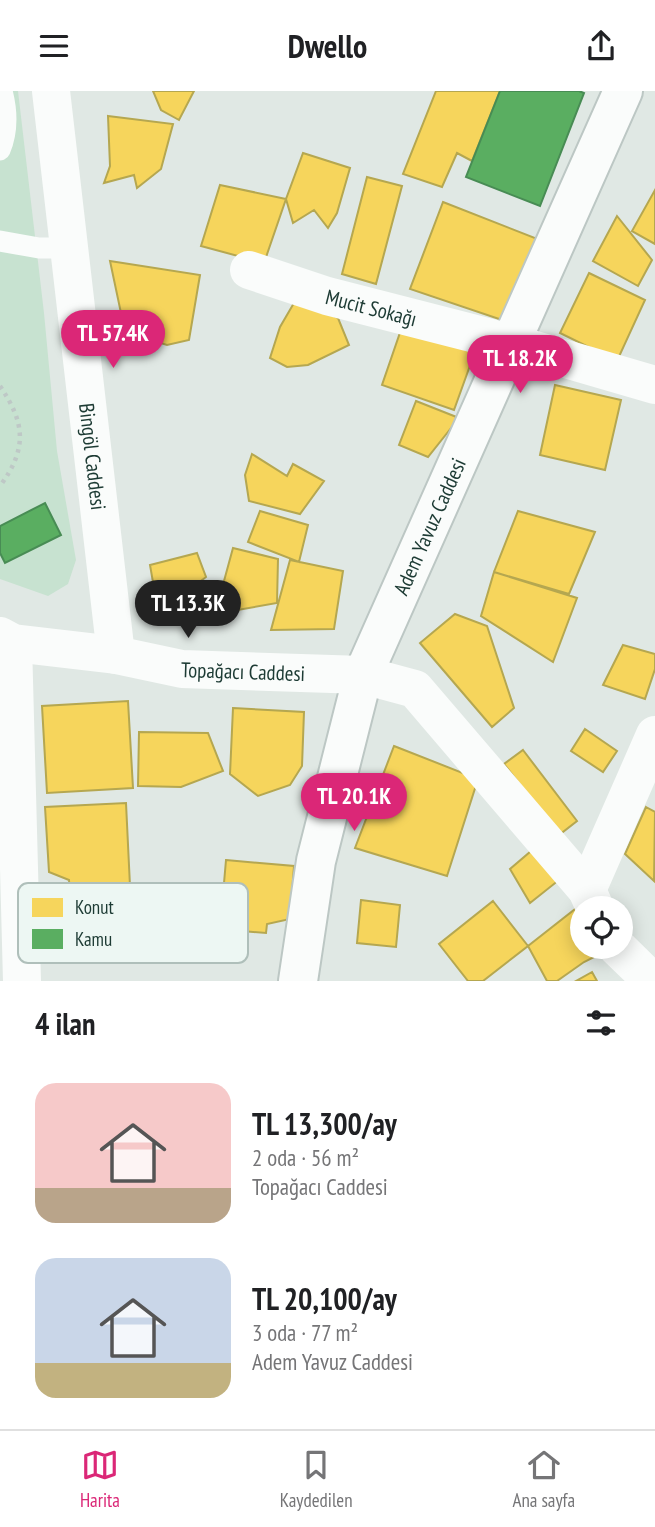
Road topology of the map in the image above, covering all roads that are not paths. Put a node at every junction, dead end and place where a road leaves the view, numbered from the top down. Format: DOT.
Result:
graph roads {
  1 [pos="2,91"];
  2 [pos="51,91"];
  3 [pos="623,91"];
  4 [pos="0,150"];
  5 [pos="0,241"];
  6 [pos="69,248"];
  7 [pos="249,270"];
  8 [pos="510,343"];
  9 [pos="655,385"];
  10 [pos="6,639"];
  11 [pos="116,655"];
  12 [pos="363,675"];
  13 [pos="655,735"];
  14 [pos="18,896"];
  15 [pos="589,896"];
  16 [pos="593,896"];
  17 [pos="629,959"];
  18 [pos="21,963"];
  19 [pos="22,981"];
  20 [pos="298,981"];
  21 [pos="652,981"];
  1 -- 4 [label="lane"];
  2 -- 6 [label="street, Bingöl Caddesi"];
  3 -- 8 [label="street, Adem Yavuz Caddesi"];
  5 -- 6 [label="lane"];
  6 -- 11 [label="street, Bingöl Caddesi"];
  7 -- 8 [label="street, Mucit Sokağı"];
  8 -- 9 [label="street, Mucit Sokağı"];
  8 -- 12 [label="street, Adem Yavuz Caddesi"];
  10 -- 11 [label="street, Topağacı Caddesi"];
  10 -- 14 [label="street"];
  11 -- 12 [label="street, Topağacı Caddesi"];
  12 -- 15 [label="street, Topağacı Caddesi"];
  12 -- 20 [label="street, Adem Yavuz Caddesi"];
  13 -- 16 [label="street"];
  17 -- 21 [label="street"];
  18 -- 19 [label="street"];
}
